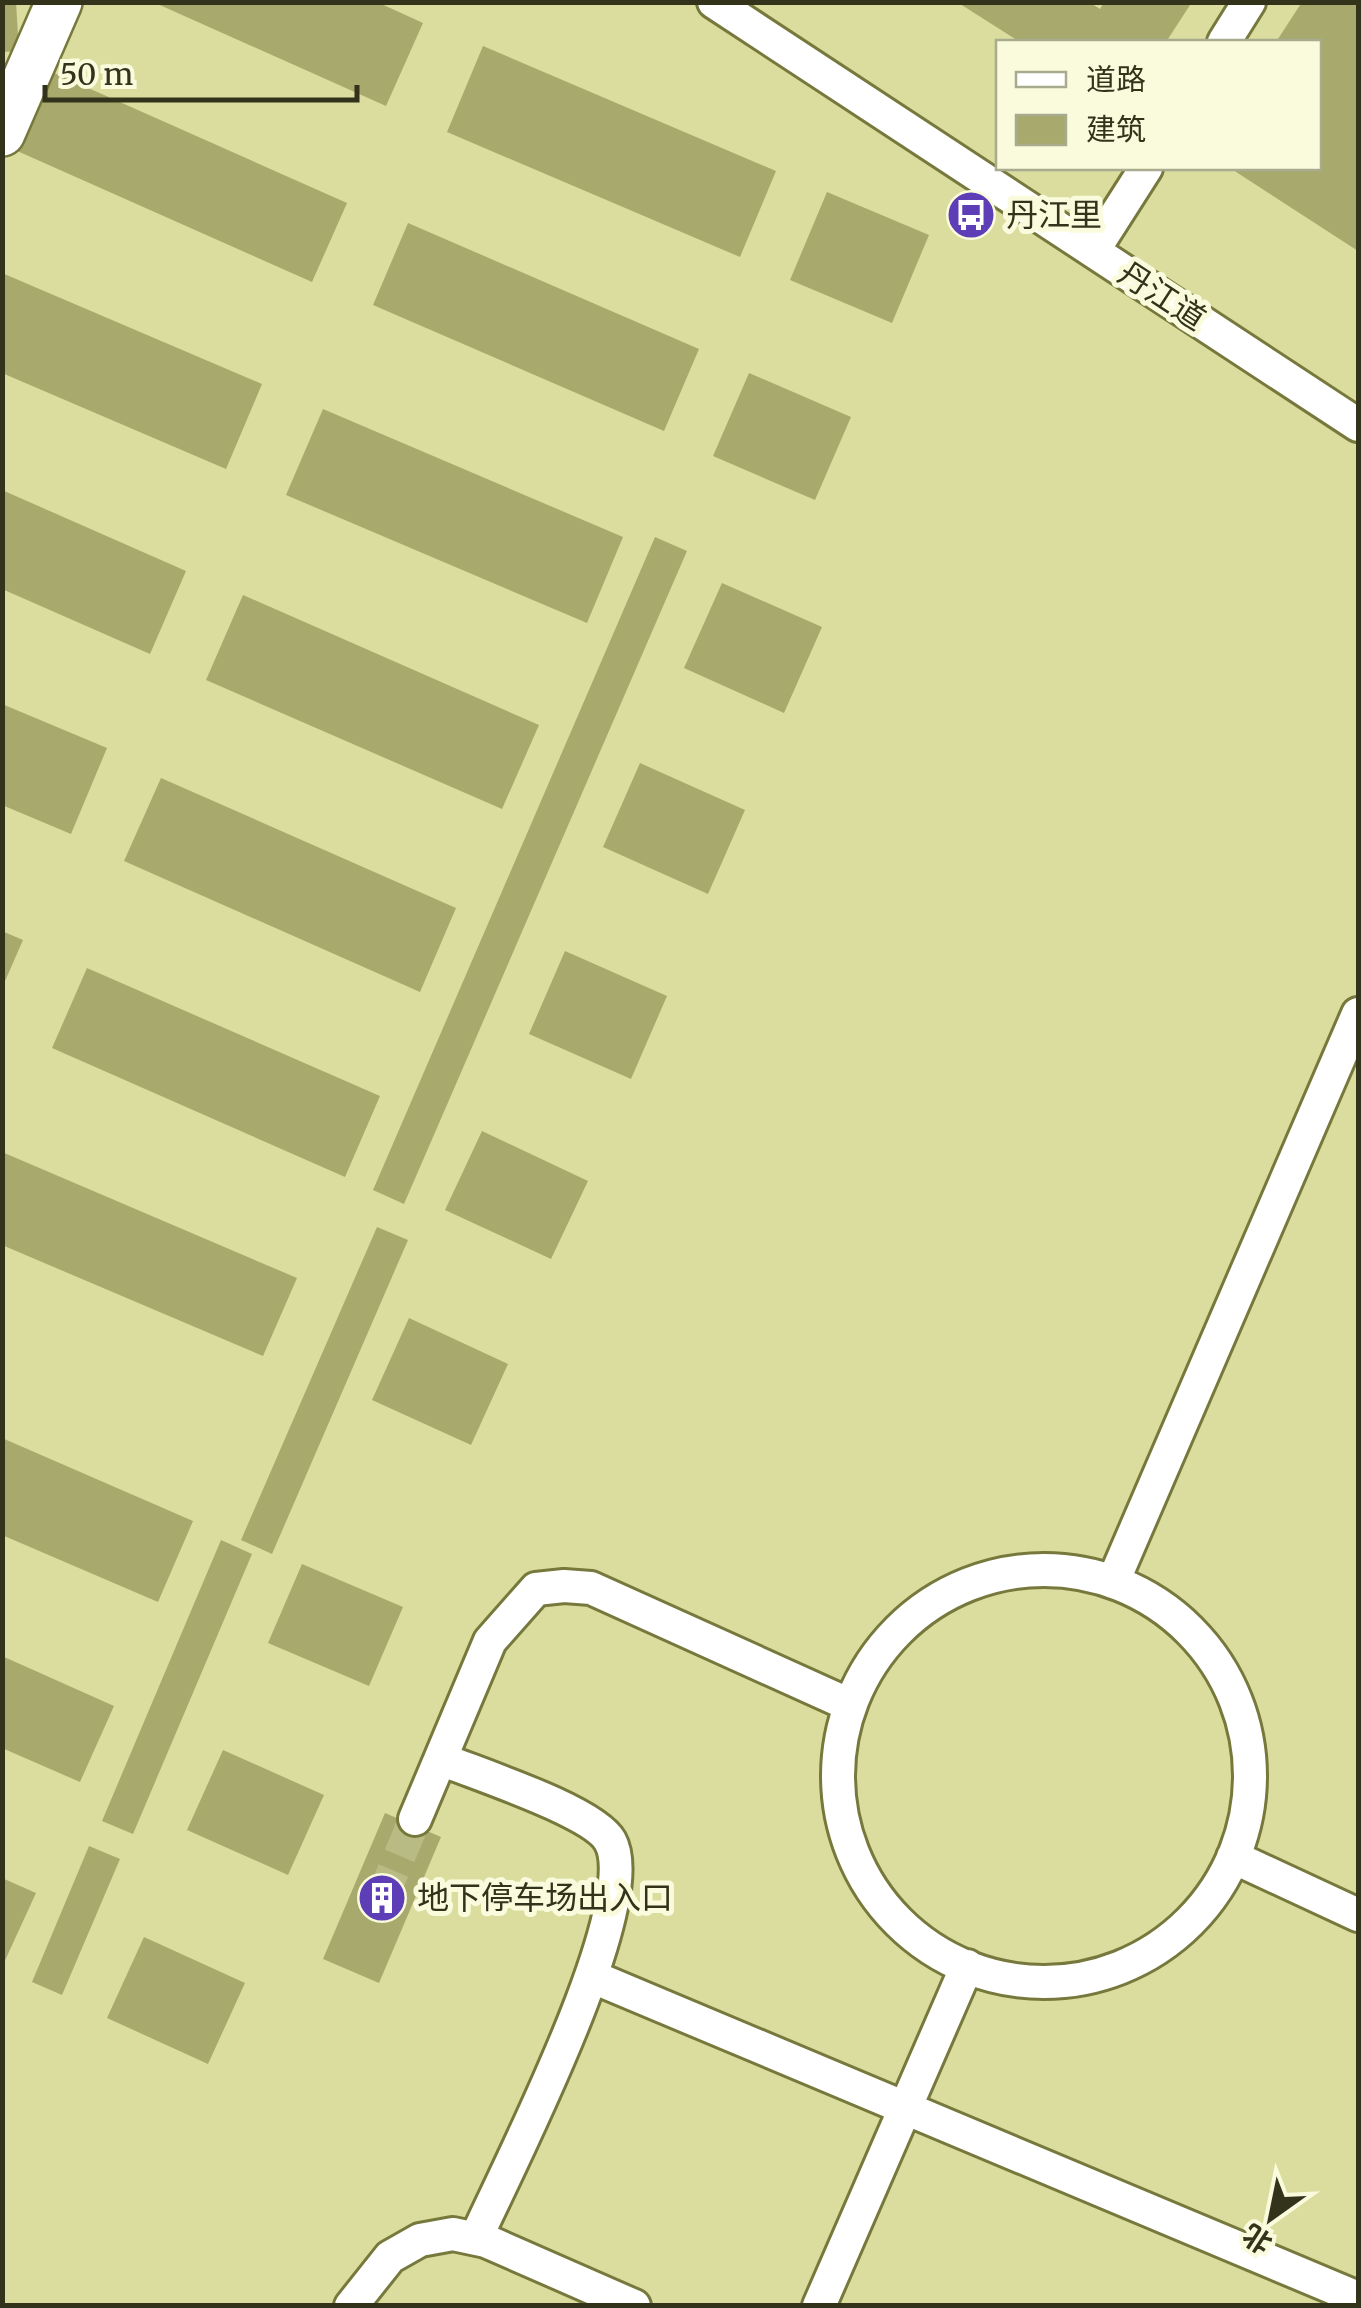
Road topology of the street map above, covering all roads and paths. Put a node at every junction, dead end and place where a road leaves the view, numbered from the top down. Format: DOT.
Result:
graph roads {
  1 [pos="59,2"];
  2 [pos="714,2"];
  3 [pos="744,2"];
  4 [pos="1249,2"];
  5 [pos="1225,40"];
  6 [pos="2,134"];
  7 [pos="1145,170"];
  8 [pos="1098,244"];
  9 [pos="1358,404"];
  10 [pos="1358,426"];
  11 [pos="1358,1014"];
  12 [pos="1113,1582"];
  13 [pos="850,1705"];
  14 [pos="441,1759"];
  15 [pos="415,1819"];
  16 [pos="1233,1857"];
  17 [pos="1358,1915"];
  18 [pos="968,1966"];
  19 [pos="593,1978"];
  20 [pos="904,2108"];
  21 [pos="476,2238"];
  22 [pos="1358,2298"];
  23 [pos="351,2306"];
  24 [pos="634,2306"];
  25 [pos="819,2306"];
  1 -- 6 [label="street"];
  2 -- 8 [label="street, 丹江道"];
  3 -- 8 [label="street, 丹江道"];
  4 -- 5 [label="street"];
  7 -- 8 [label="street"];
  8 -- 9 [label="street, 丹江道"];
  8 -- 10 [label="street, 丹江道"];
  11 -- 12 [label="street"];
  12 -- 13 [label="street"];
  12 -- 16 [label="street"];
  13 -- 14 [label="street"];
  13 -- 18 [label="street"];
  14 -- 15 [label="street"];
  14 -- 19 [label="street"];
  16 -- 17 [label="street"];
  16 -- 18 [label="street"];
  18 -- 20 [label="street"];
  19 -- 20 [label="street"];
  19 -- 21 [label="street"];
  20 -- 22 [label="street"];
  20 -- 25 [label="street"];
  21 -- 23 [label="street"];
  21 -- 24 [label="street"];
}
